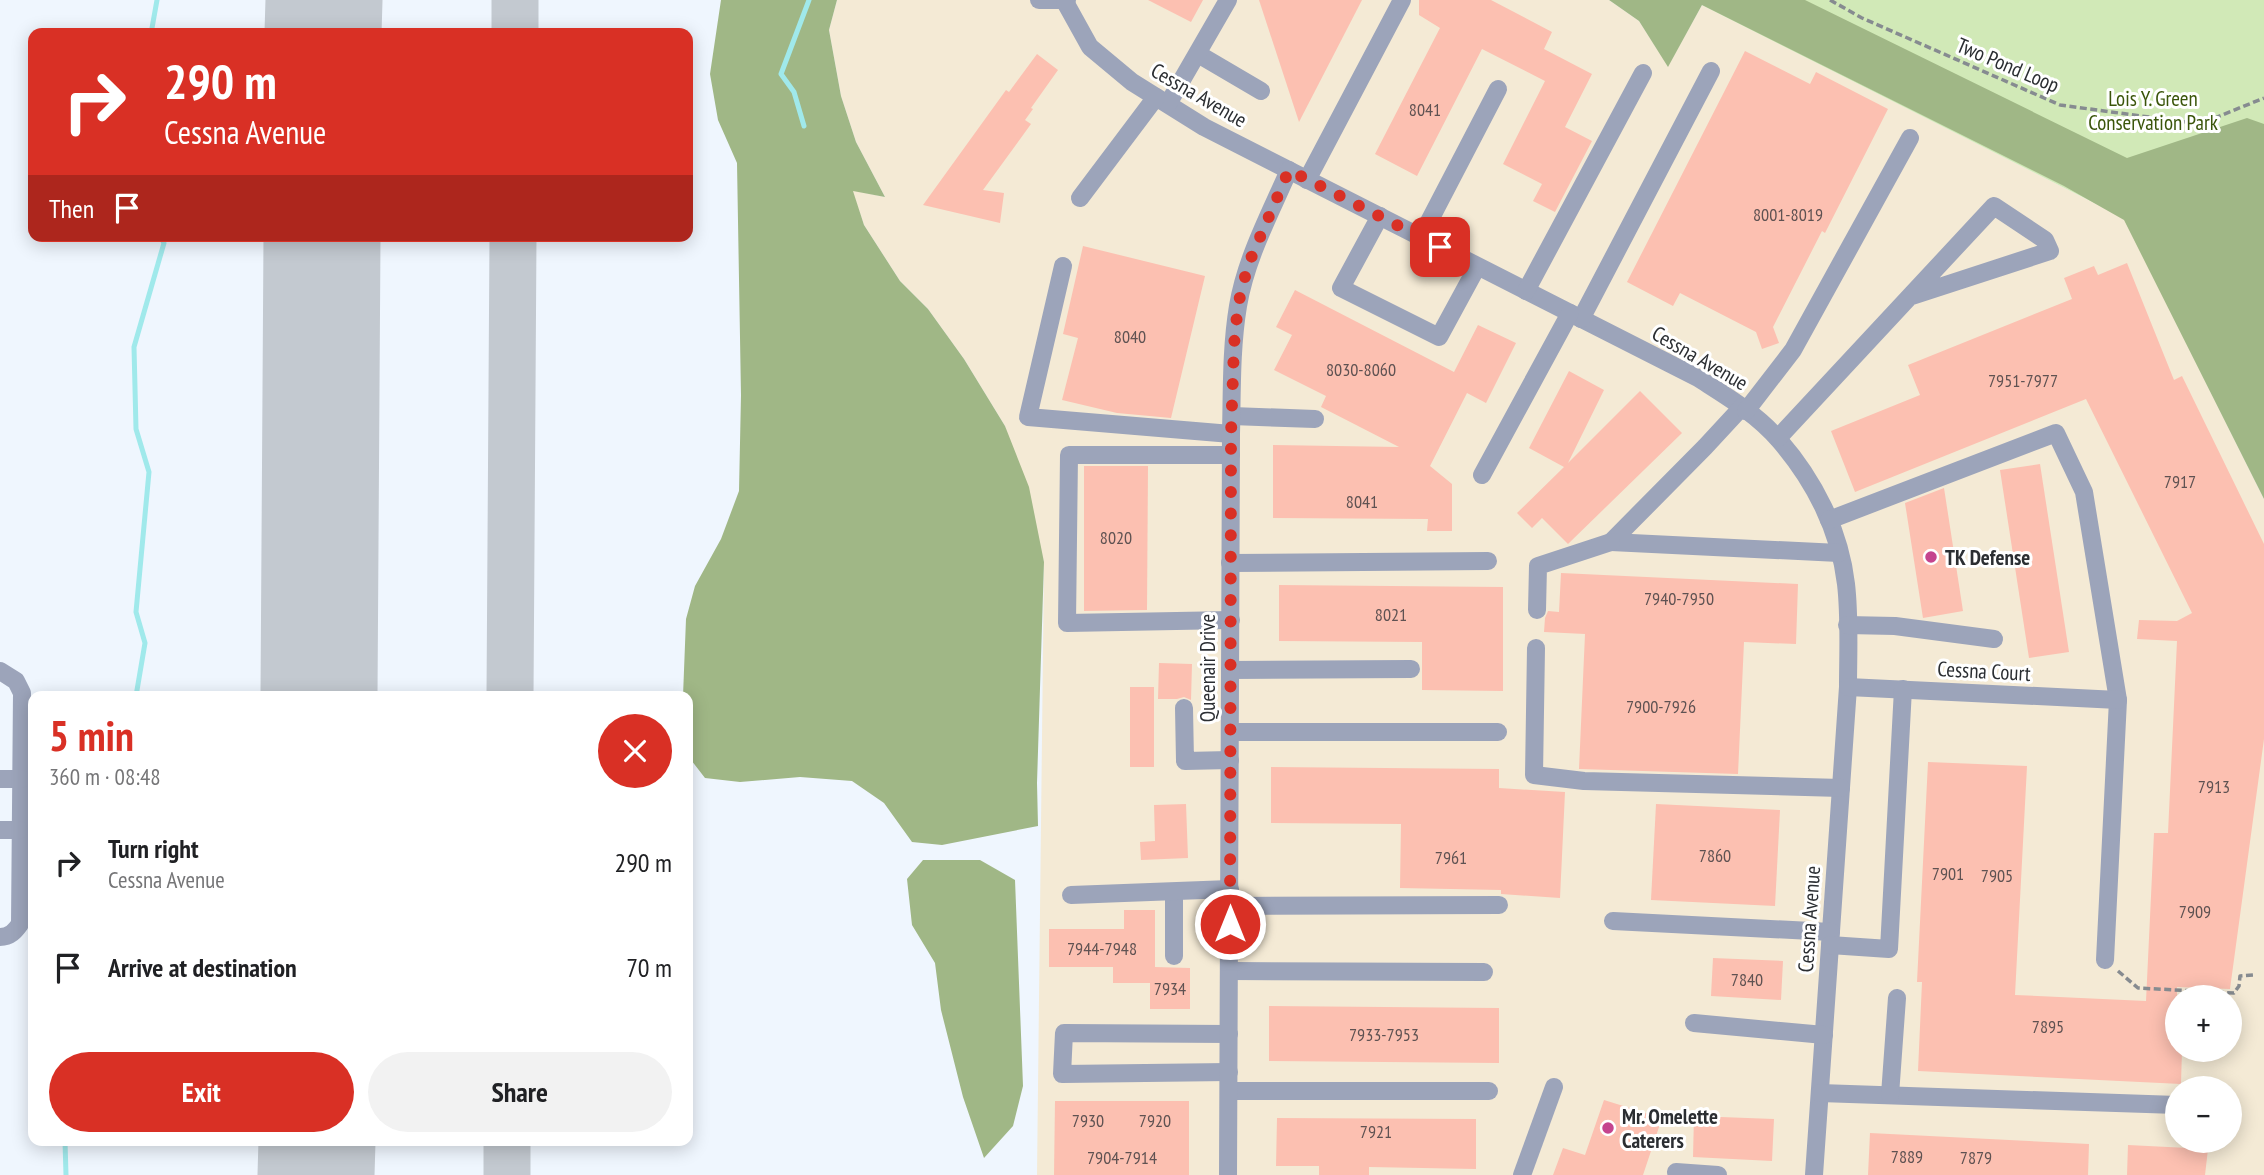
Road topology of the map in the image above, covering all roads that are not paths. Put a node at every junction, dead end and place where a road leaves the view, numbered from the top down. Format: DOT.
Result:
graph roads {
  1 [pos="1039,0"];
  2 [pos="1228,0"];
  3 [pos="1402,0"];
  4 [pos="1066,1"];
  5 [pos="1198,54"];
  6 [pos="1711,71"];
  7 [pos="1643,73"];
  8 [pos="1498,89"];
  9 [pos="1261,91"];
  10 [pos="1162,101"];
  11 [pos="1910,138"];
  12 [pos="1289,170"];
  13 [pos="1307,180"];
  14 [pos="1080,198"];
  15 [pos="1380,216"];
  16 [pos="1421,237"];
  17 [pos="1063,266"];
  18 [pos="1478,267"];
  19 [pos="1526,291"];
  20 [pos="1912,296"];
  21 [pos="1575,316"];
  22 [pos="1744,409"];
  23 [pos="1315,419"];
  24 [pos="1231,425"];
  25 [pos="1778,438"];
  26 [pos="1231,455"];
  27 [pos="1482,475"];
  28 [pos="1829,520"];
  29 [pos="1611,542"];
  30 [pos="1839,553"];
  31 [pos="1488,561"];
  32 [pos="1230,563"];
  33 [pos="1536,610"];
  34 [pos="1231,620"];
  35 [pos="1847,625"];
  36 [pos="1994,639"];
  37 [pos="1536,648"];
  38 [pos="1230,670"];
  39 [pos="1411,670"];
  40 [pos="0,671"];
  41 [pos="1848,687"];
  42 [pos="1903,689"];
  43 [pos="2118,700"];
  44 [pos="1184,708"];
  45 [pos="1230,732"];
  46 [pos="1498,732"];
  47 [pos="1230,760"];
  48 [pos="0,779"];
  49 [pos="21,779"];
  50 [pos="1841,788"];
  51 [pos="0,830"];
  52 [pos="19,830"];
  53 [pos="1174,892"];
  54 [pos="1072,895"];
  55 [pos="1230,897"];
  56 [pos="1499,905"];
  57 [pos="1613,921"];
  58 [pos="0,937"];
  59 [pos="1831,939"];
  60 [pos="1174,956"];
  61 [pos="2105,960"];
  62 [pos="1230,971"];
  63 [pos="1484,972"];
  64 [pos="1897,998"];
  65 [pos="1694,1023"];
  66 [pos="1229,1034"];
  67 [pos="1824,1035"];
  68 [pos="1229,1072"];
  69 [pos="1554,1087"];
  70 [pos="1229,1091"];
  71 [pos="1489,1091"];
  72 [pos="1820,1093"];
  73 [pos="1891,1095"];
  74 [pos="2165,1105"];
  75 [pos="1676,1172"];
  76 [pos="1228,1175"];
  77 [pos="1522,1175"];
  78 [pos="1718,1175"];
  79 [pos="1814,1175"];
  1 -- 4 [label="street"];
  2 -- 5 [label="street"];
  3 -- 13 [label="street"];
  4 -- 10 [label="street, Cessna Avenue"];
  5 -- 9 [label="street"];
  5 -- 10 [label="street"];
  6 -- 21 [label="street"];
  7 -- 19 [label="street"];
  8 -- 16 [label="street"];
  10 -- 12 [label="street, Cessna Avenue"];
  10 -- 14 [label="street"];
  11 -- 22 [label="street"];
  12 -- 13 [label="street, Cessna Avenue"];
  12 -- 24 [label="street, Queenair Drive"];
  13 -- 15 [label="street, Cessna Avenue"];
  15 -- 16 [label="street, Cessna Avenue"];
  15 -- 18 [label="street"];
  16 -- 18 [label="street, Cessna Avenue"];
  17 -- 24 [label="street"];
  18 -- 19 [label="street, Cessna Avenue"];
  19 -- 21 [label="street, Cessna Avenue"];
  20 -- 20 [label="street"];
  20 -- 25 [label="street"];
  21 -- 22 [label="street, Cessna Avenue"];
  21 -- 27 [label="street"];
  22 -- 25 [label="street, Cessna Avenue"];
  22 -- 29 [label="street"];
  23 -- 24 [label="street"];
  24 -- 26 [label="street, Queenair Drive"];
  25 -- 28 [label="street, Cessna Avenue"];
  26 -- 32 [label="street, Queenair Drive"];
  26 -- 34 [label="street"];
  28 -- 30 [label="street, Cessna Avenue"];
  28 -- 43 [label="street"];
  29 -- 30 [label="street"];
  29 -- 33 [label="street"];
  30 -- 35 [label="street, Cessna Avenue"];
  31 -- 32 [label="street"];
  32 -- 34 [label="street, Queenair Drive"];
  34 -- 38 [label="street, Queenair Drive"];
  35 -- 36 [label="street"];
  35 -- 41 [label="street, Cessna Avenue"];
  37 -- 50 [label="street"];
  38 -- 39 [label="street"];
  38 -- 45 [label="street, Queenair Drive"];
  40 -- 49 [label="street"];
  41 -- 42 [label="street, Cessna Court"];
  41 -- 50 [label="street, Cessna Avenue"];
  42 -- 43 [label="street, Cessna Court"];
  42 -- 59 [label="street"];
  43 -- 61 [label="street"];
  44 -- 47 [label="street"];
  45 -- 46 [label="street"];
  45 -- 47 [label="street, Queenair Drive"];
  47 -- 55 [label="street, Queenair Drive"];
  48 -- 49 [label="street"];
  49 -- 52 [label="street"];
  50 -- 59 [label="street, Cessna Avenue"];
  51 -- 52 [label="street"];
  52 -- 58 [label="street"];
  53 -- 54 [label="street"];
  53 -- 55 [label="street"];
  53 -- 60 [label="street"];
  55 -- 56 [label="street"];
  55 -- 62 [label="street, Queenair Drive"];
  57 -- 59 [label="street"];
  59 -- 67 [label="street, Cessna Avenue"];
  62 -- 63 [label="street"];
  62 -- 66 [label="street, Queenair Drive"];
  64 -- 73 [label="street"];
  65 -- 67 [label="street"];
  66 -- 68 [label="street, Queenair Drive"];
  66 -- 68 [label="street"];
  67 -- 72 [label="street, Cessna Avenue"];
  68 -- 70 [label="street, Queenair Drive"];
  69 -- 77 [label="street"];
  70 -- 71 [label="street"];
  70 -- 76 [label="street, Queenair Drive"];
  72 -- 73 [label="street"];
  72 -- 79 [label="street, Cessna Avenue"];
  73 -- 74 [label="street"];
  75 -- 78 [label="street"];
}
